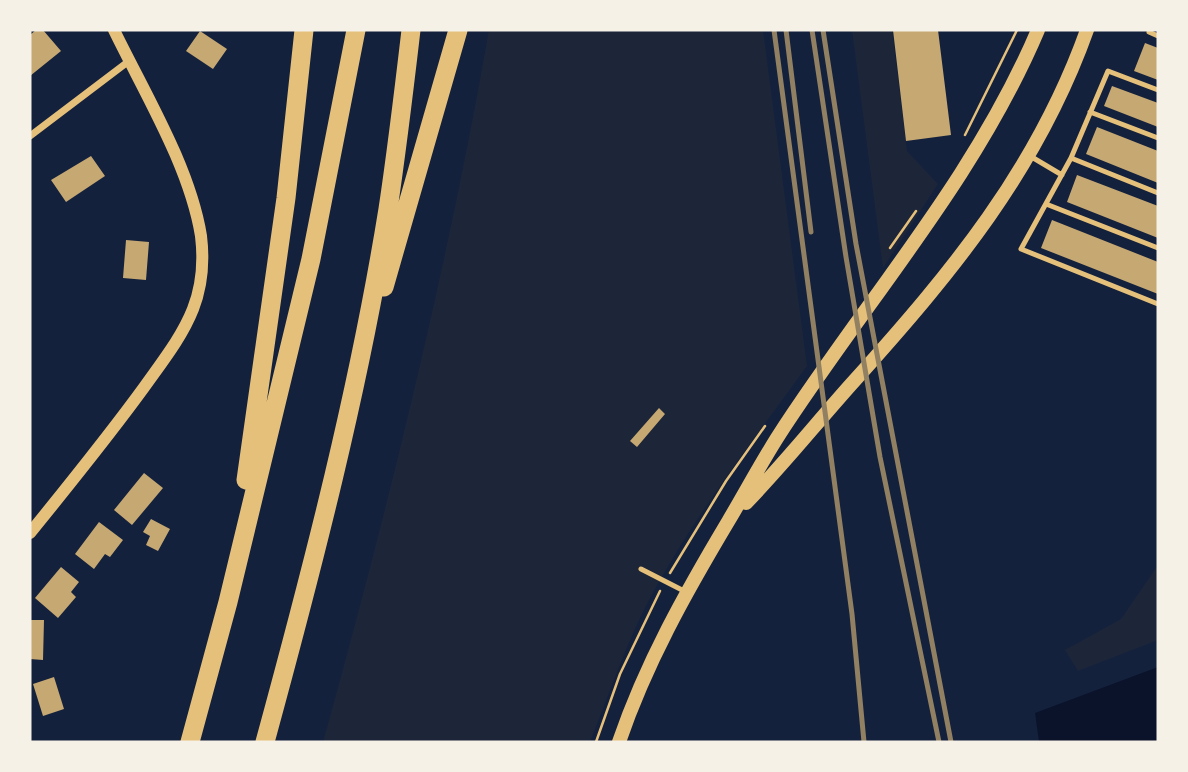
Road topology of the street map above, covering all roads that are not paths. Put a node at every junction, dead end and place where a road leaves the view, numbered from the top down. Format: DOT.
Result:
graph roads {
  1 [pos="114,30"];
  2 [pos="304,30"];
  3 [pos="356,30"];
  4 [pos="411,30"];
  5 [pos="458,30"];
  6 [pos="1038,30"];
  7 [pos="1087,30"];
  8 [pos="1149,32"];
  9 [pos="1158,36"];
  10 [pos="129,61"];
  11 [pos="1158,90"];
  12 [pos="1090,112"];
  13 [pos="30,136"];
  14 [pos="1158,138"];
  15 [pos="1030,156"];
  16 [pos="1071,158"];
  17 [pos="1062,175"];
  18 [pos="1158,192"];
  19 [pos="1046,204"];
  20 [pos="1158,248"];
  21 [pos="1158,304"];
  22 [pos="352,399"];
  23 [pos="730,519"];
  24 [pos="30,533"];
  25 [pos="641,569"];
  26 [pos="686,592"];
  27 [pos="228,602"];
  28 [pos="190,742"];
  29 [pos="265,742"];
  30 [pos="619,742"];
  1 -- 10 [label="street"];
  2 -- 27 [label="highway"];
  3 -- 27 [label="highway"];
  4 -- 22 [label="highway"];
  5 -- 22 [label="highway"];
  6 -- 23 [label="main road"];
  7 -- 15 [label="main road"];
  8 -- 9 [label="lane"];
  10 -- 13 [label="street"];
  10 -- 24 [label="street"];
  11 -- 12 [label="lane"];
  12 -- 14 [label="lane"];
  12 -- 16 [label="lane"];
  15 -- 17 [label="lane"];
  15 -- 23 [label="main road"];
  16 -- 17 [label="lane"];
  16 -- 18 [label="lane"];
  17 -- 19 [label="lane"];
  19 -- 20 [label="lane"];
  19 -- 21 [label="lane"];
  22 -- 29 [label="highway"];
  23 -- 26 [label="main road"];
  25 -- 26 [label="lane"];
  26 -- 30 [label="main road"];
  27 -- 28 [label="highway"];
}
